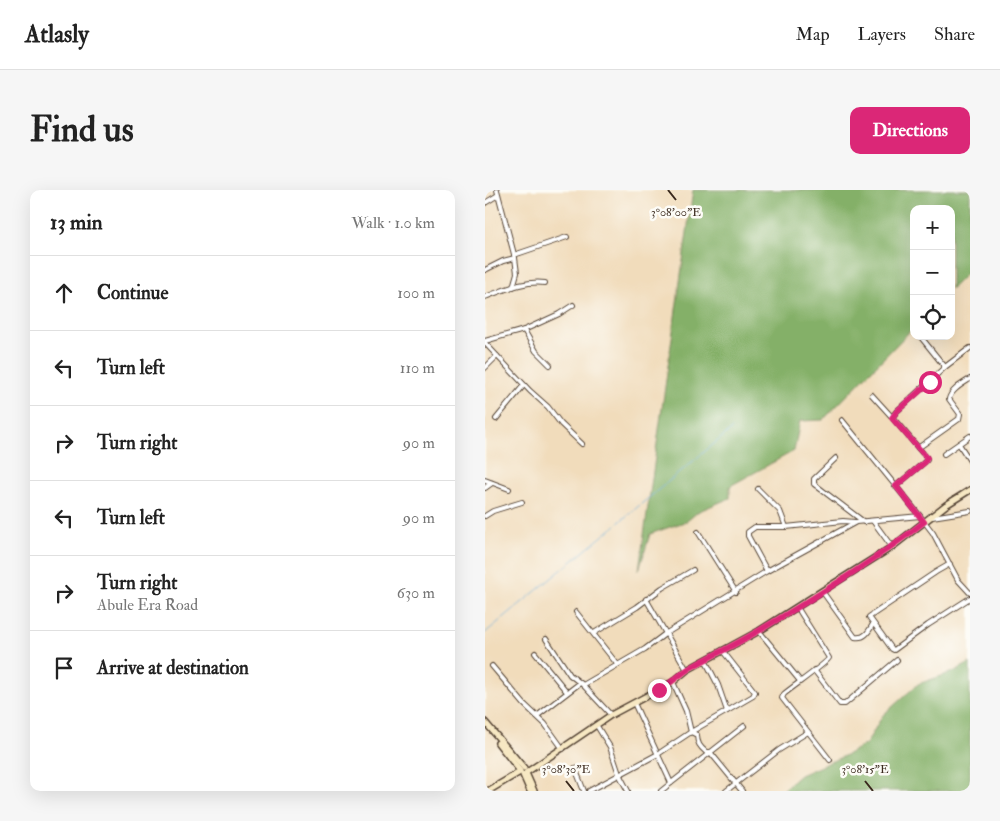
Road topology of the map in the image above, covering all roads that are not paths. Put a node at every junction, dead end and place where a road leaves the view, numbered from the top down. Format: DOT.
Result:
graph roads {
  1 [pos="497,190"];
  2 [pos="498,195"];
  3 [pos="485,203"];
  4 [pos="567,237"];
  5 [pos="515,256"];
  6 [pos="485,270"];
  7 [pos="545,283"];
  8 [pos="513,287"];
  9 [pos="485,297"];
  10 [pos="573,305"];
  11 [pos="524,330"];
  12 [pos="923,340"];
  13 [pos="485,342"];
  14 [pos="970,348"];
  15 [pos="497,356"];
  16 [pos="550,364"];
  17 [pos="945,367"];
  18 [pos="485,368"];
  19 [pos="970,379"];
  20 [pos="524,385"];
  21 [pos="872,395"];
  22 [pos="892,418"];
  23 [pos="496,419"];
  24 [pos="842,420"];
  25 [pos="970,436"];
  26 [pos="582,444"];
  27 [pos="959,444"];
  28 [pos="918,448"];
  29 [pos="944,454"];
  30 [pos="836,458"];
  31 [pos="970,461"];
  32 [pos="485,480"];
  33 [pos="492,483"];
  34 [pos="896,486"];
  35 [pos="485,488"];
  36 [pos="509,489"];
  37 [pos="758,489"];
  38 [pos="970,490"];
  39 [pos="522,502"];
  40 [pos="970,511"];
  41 [pos="485,516"];
  42 [pos="920,516"];
  43 [pos="930,518"];
  44 [pos="873,521"];
  45 [pos="856,522"];
  46 [pos="863,522"];
  47 [pos="924,522"];
  48 [pos="786,526"];
  49 [pos="697,532"];
  50 [pos="892,547"];
  51 [pos="950,564"];
  52 [pos="693,570"];
  53 [pos="767,571"];
  54 [pos="823,591"];
  55 [pos="736,592"];
  56 [pos="970,593"];
  57 [pos="970,598"];
  58 [pos="646,599"];
  59 [pos="797,607"];
  60 [pos="575,612"];
  61 [pos="873,624"];
  62 [pos="759,631"];
  63 [pos="594,633"];
  64 [pos="665,634"];
  65 [pos="546,639"];
  66 [pos="722,650"];
  67 [pos="535,653"];
  68 [pos="705,660"];
  69 [pos="897,660"];
  70 [pos="617,664"];
  71 [pos="492,666"];
  72 [pos="687,670"];
  73 [pos="814,670"];
  74 [pos="800,681"];
  75 [pos="673,682"];
  76 [pos="581,684"];
  77 [pos="567,692"];
  78 [pos="634,703"];
  79 [pos="727,711"];
  80 [pos="611,715"];
  81 [pos="537,716"];
  82 [pos="485,722"];
  83 [pos="597,726"];
  84 [pos="744,726"];
  85 [pos="485,727"];
  86 [pos="691,732"];
  87 [pos="807,732"];
  88 [pos="563,749"];
  89 [pos="711,752"];
  90 [pos="658,754"];
  91 [pos="830,760"];
  92 [pos="575,768"];
  93 [pos="523,772"];
  94 [pos="619,774"];
  95 [pos="671,783"];
  96 [pos="736,783"];
  97 [pos="488,791"];
  98 [pos="530,791"];
  99 [pos="534,791"];
  100 [pos="585,791"];
  101 [pos="589,791"];
  102 [pos="628,791"];
  103 [pos="661,791"];
  104 [pos="726,791"];
  105 [pos="742,791"];
  1 -- 2 [label="street"];
  2 -- 3 [label="street"];
  2 -- 5 [label="street"];
  4 -- 5 [label="street"];
  5 -- 6 [label="street"];
  5 -- 8 [label="street"];
  7 -- 8 [label="street"];
  8 -- 9 [label="street"];
  10 -- 11 [label="street"];
  11 -- 13 [label="street"];
  11 -- 16 [label="street"];
  12 -- 17 [label="street"];
  13 -- 15 [label="street"];
  14 -- 17 [label="street"];
  15 -- 18 [label="street"];
  15 -- 20 [label="street"];
  17 -- 22 [label="street"];
  19 -- 28 [label="street"];
  20 -- 23 [label="street"];
  20 -- 26 [label="street"];
  21 -- 22 [label="street"];
  22 -- 28 [label="street"];
  24 -- 34 [label="street"];
  25 -- 27 [label="street"];
  27 -- 29 [label="street"];
  27 -- 31 [label="street"];
  28 -- 34 [label="street"];
  30 -- 46 [label="street"];
  32 -- 33 [label="street"];
  33 -- 35 [label="street"];
  33 -- 36 [label="street"];
  34 -- 42 [label="street"];
  37 -- 48 [label="street"];
  38 -- 43 [label="street"];
  39 -- 41 [label="street"];
  40 -- 43 [label="street"];
  42 -- 44 [label="street"];
  42 -- 47 [label="street"];
  43 -- 47 [label="street"];
  44 -- 46 [label="street"];
  44 -- 50 [label="street"];
  45 -- 46 [label="street"];
  45 -- 48 [label="street"];
  45 -- 53 [label="street"];
  47 -- 50 [label="street"];
  47 -- 51 [label="street"];
  48 -- 53 [label="street"];
  49 -- 55 [label="street"];
  50 -- 54 [label="street"];
  51 -- 56 [label="street"];
  51 -- 61 [label="street"];
  52 -- 58 [label="street"];
  53 -- 55 [label="street"];
  54 -- 59 [label="street"];
  54 -- 61 [label="street"];
  55 -- 64 [label="street"];
  57 -- 61 [label="street"];
  58 -- 63 [label="street"];
  58 -- 64 [label="street"];
  59 -- 62 [label="street"];
  59 -- 73 [label="street"];
  60 -- 63 [label="street"];
  62 -- 66 [label="street"];
  62 -- 74 [label="street"];
  63 -- 70 [label="street"];
  64 -- 70 [label="street"];
  64 -- 72 [label="street"];
  65 -- 76 [label="street"];
  66 -- 68 [label="street"];
  66 -- 79 [label="street"];
  67 -- 77 [label="street"];
  68 -- 72 [label="street"];
  68 -- 79 [label="street"];
  69 -- 73 [label="street"];
  70 -- 76 [label="street"];
  71 -- 81 [label="street"];
  72 -- 75 [label="street"];
  73 -- 74 [label="street"];
  74 -- 87 [label="street"];
  75 -- 78 [label="street"];
  75 -- 86 [label="street"];
  76 -- 77 [label="street"];
  76 -- 80 [label="street"];
  77 -- 81 [label="street"];
  78 -- 80 [label="street"];
  78 -- 90 [label="street"];
  79 -- 86 [label="street"];
  80 -- 83 [label="street"];
  81 -- 88 [label="street"];
  82 -- 93 [label="street"];
  83 -- 88 [label="street"];
  83 -- 94 [label="street"];
  84 -- 89 [label="street"];
  85 -- 93 [label="street"];
  86 -- 89 [label="street"];
  86 -- 90 [label="street"];
  87 -- 91 [label="street"];
  87 -- 96 [label="street"];
  88 -- 93 [label="street"];
  89 -- 95 [label="street"];
  89 -- 96 [label="street"];
  90 -- 94 [label="street"];
  90 -- 95 [label="street"];
  92 -- 100 [label="street"];
  93 -- 97 [label="street"];
  93 -- 98 [label="street"];
  93 -- 99 [label="street"];
  94 -- 101 [label="street"];
  94 -- 102 [label="street"];
  95 -- 103 [label="street"];
  96 -- 104 [label="street"];
  96 -- 105 [label="street"];
}
